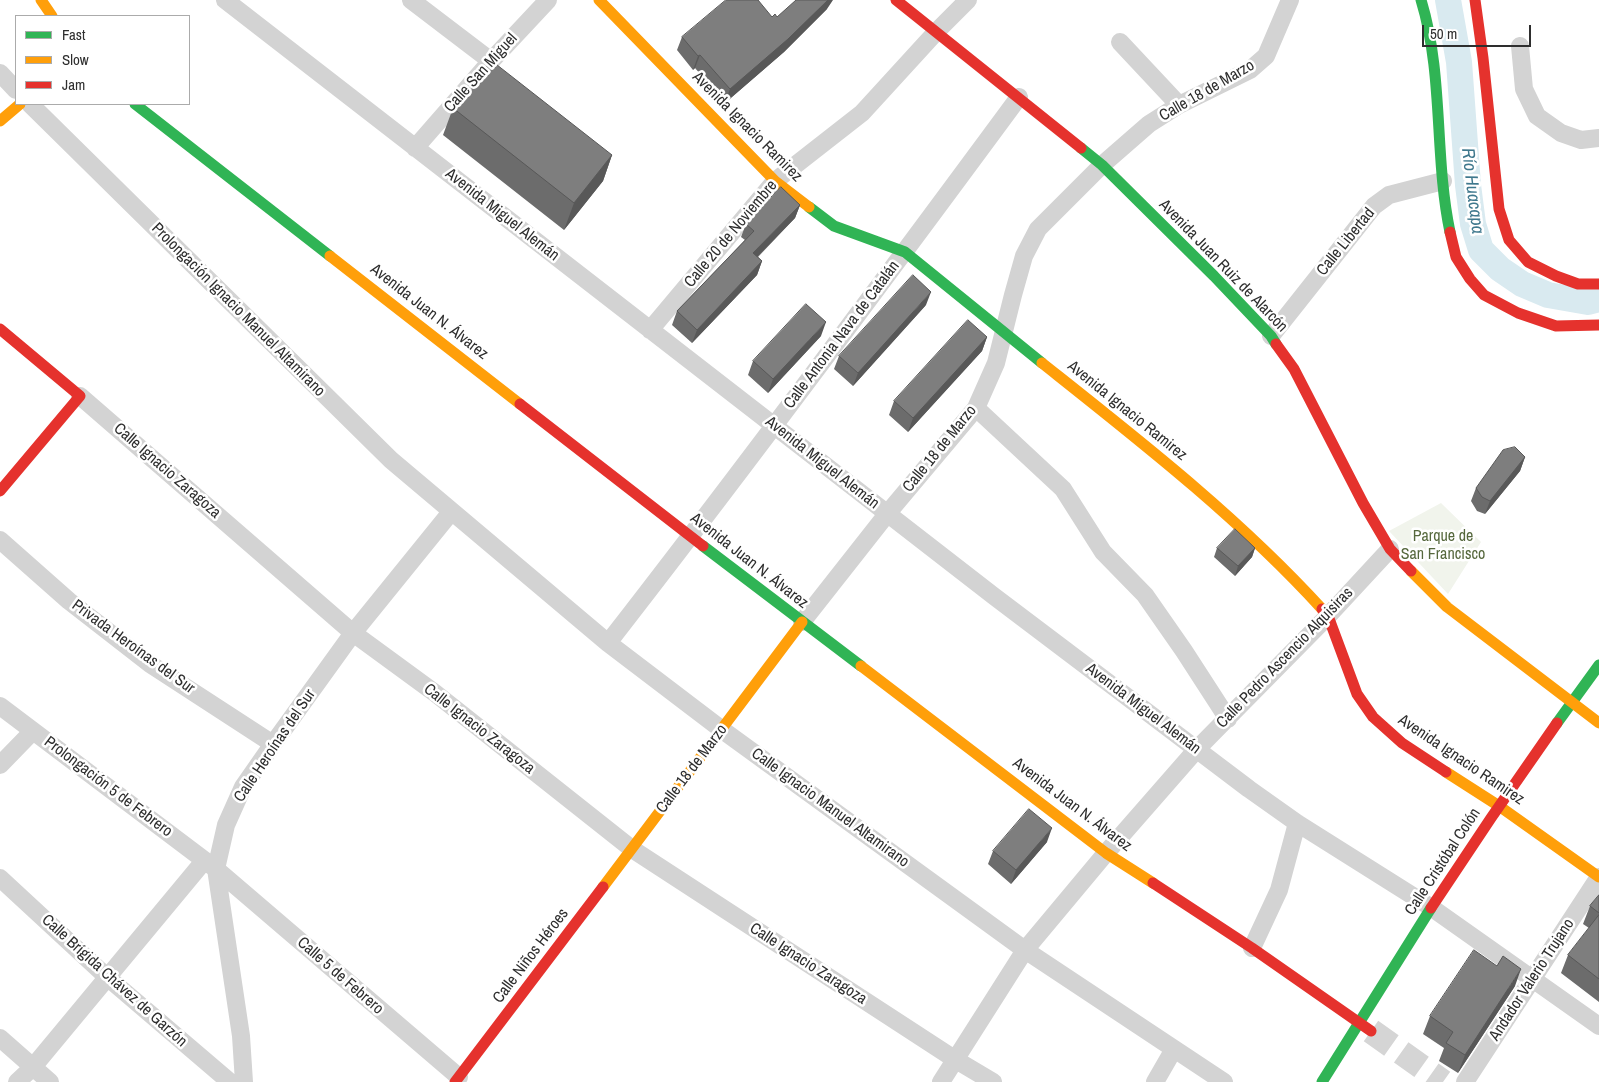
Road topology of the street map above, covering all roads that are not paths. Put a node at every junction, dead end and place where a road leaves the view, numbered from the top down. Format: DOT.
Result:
graph roads {
  1 [pos="41,0"];
  2 [pos="225,0"];
  3 [pos="411,0"];
  4 [pos="548,0"];
  5 [pos="599,0"];
  6 [pos="896,0"];
  7 [pos="968,0"];
  8 [pos="1290,0"];
  9 [pos="1422,0"];
  10 [pos="1475,0"];
  11 [pos="51,15"];
  12 [pos="937,31"];
  13 [pos="1120,42"];
  14 [pos="1520,46"];
  15 [pos="491,61"];
  16 [pos="0,73"];
  17 [pos="15,89"];
  18 [pos="1019,97"];
  19 [pos="19,105"];
  20 [pos="31,105"];
  21 [pos="136,105"];
  22 [pos="1179,105"];
  23 [pos="0,121"];
  24 [pos="1599,138"];
  25 [pos="415,148"];
  26 [pos="1102,165"];
  27 [pos="775,181"];
  28 [pos="1443,181"];
  29 [pos="905,252"];
  30 [pos="1599,284"];
  31 [pos="1599,325"];
  32 [pos="650,330"];
  33 [pos="1003,333"];
  34 [pos="1271,336"];
  35 [pos="3,338"];
  36 [pos="80,396"];
  37 [pos="976,408"];
  38 [pos="774,426"];
  39 [pos="0,490"];
  40 [pos="451,512"];
  41 [pos="887,514"];
  42 [pos="690,537"];
  43 [pos="0,540"];
  44 [pos="1390,549"];
  45 [pos="1328,616"];
  46 [pos="802,622"];
  47 [pos="353,633"];
  48 [pos="608,643"];
  49 [pos="1599,665"];
  50 [pos="1571,703"];
  51 [pos="0,706"];
  52 [pos="1228,719"];
  53 [pos="1599,723"];
  54 [pos="721,729"];
  55 [pos="33,731"];
  56 [pos="273,744"];
  57 [pos="1197,749"];
  58 [pos="0,765"];
  59 [pos="1499,806"];
  60 [pos="1297,823"];
  61 [pos="632,849"];
  62 [pos="1106,853"];
  63 [pos="210,865"];
  64 [pos="1599,877"];
  65 [pos="0,878"];
  66 [pos="1432,908"];
  67 [pos="1252,948"];
  68 [pos="1025,950"];
  69 [pos="107,977"];
  70 [pos="1532,979"];
  71 [pos="1358,1023"];
  72 [pos="1599,1026"];
  73 [pos="1371,1031"];
  74 [pos="0,1038"];
  75 [pos="1174,1049"];
  76 [pos="956,1060"];
  77 [pos="33,1067"];
  78 [pos="459,1080"];
  79 [pos="17,1082"];
  80 [pos="50,1082"];
  81 [pos="230,1082"];
  82 [pos="244,1082"];
  83 [pos="941,1082"];
  84 [pos="992,1082"];
  85 [pos="1155,1082"];
  86 [pos="1224,1082"];
  87 [pos="1322,1082"];
  88 [pos="1465,1082"];
  1 -- 11 [label="main road"];
  2 -- 25 [label="street, Avenida Miguel Alemán"];
  3 -- 15 [label="street"];
  4 -- 15 [label="street, Calle San Miguel"];
  5 -- 27 [label="main road, Avenida Ignacio Ramirez"];
  6 -- 12 [label="main road, Avenida Juan Ruiz de Alarcón"];
  7 -- 12 [label="street, Calle 20 de Noviembre"];
  8 -- 22 [label="street, Calle 18 de Marzo"];
  9 -- 28 [label="main road"];
  10 -- 30 [label="main road"];
  12 -- 18 [label="main road, Avenida Juan Ruiz de Alarcón"];
  12 -- 27 [label="street, Calle 20 de Noviembre"];
  13 -- 22 [label="street"];
  14 -- 24 [label="street"];
  15 -- 25 [label="street, Calle San Miguel"];
  16 -- 17 [label="street"];
  18 -- 26 [label="main road, Avenida Juan Ruiz de Alarcón"];
  18 -- 29 [label="street, Calle Antonia Nava de Catalán"];
  19 -- 23 [label="main road"];
  20 -- 40 [label="street, Prolongación Ignacio Manuel Altamirano"];
  21 -- 42 [label="main road, Avenida Juan N. Álvarez"];
  22 -- 26 [label="street, Calle 18 de Marzo"];
  25 -- 32 [label="street, Avenida Miguel Alemán"];
  26 -- 33 [label="street, Calle 18 de Marzo"];
  26 -- 34 [label="main road, Avenida Juan Ruiz de Alarcón"];
  27 -- 29 [label="main road, Avenida Ignacio Ramirez"];
  27 -- 32 [label="street, Calle 20 de Noviembre"];
  28 -- 31 [label="main road"];
  28 -- 34 [label="street, Calle Libertad"];
  29 -- 33 [label="main road, Avenida Ignacio Ramirez"];
  29 -- 38 [label="street, Calle Antonia Nava de Catalán"];
  32 -- 38 [label="street, Avenida Miguel Alemán"];
  33 -- 37 [label="street, Calle 18 de Marzo"];
  33 -- 45 [label="main road, Avenida Ignacio Ramirez"];
  34 -- 44 [label="main road, Avenida Juan Ruiz de Alarcón"];
  35 -- 36 [label="main road, Calle Ignacio Zaragoza"];
  36 -- 39 [label="main road"];
  36 -- 47 [label="street, Calle Ignacio Zaragoza"];
  37 -- 41 [label="street, Calle 18 de Marzo"];
  37 -- 52 [label="street"];
  38 -- 41 [label="street, Avenida Miguel Alemán"];
  38 -- 42 [label="street, Calle Antonia Nava de Catalán"];
  40 -- 47 [label="street, Calle Heroínas del Sur"];
  40 -- 48 [label="street, Calle Ignacio Manuel Altamirano"];
  41 -- 46 [label="street, Calle 18 de Marzo"];
  41 -- 57 [label="street, Avenida Miguel Alemán"];
  42 -- 46 [label="main road, Avenida Juan N. Álvarez"];
  42 -- 48 [label="street, Calle Antonia Nava de Catalán"];
  43 -- 56 [label="street, Privada Heroínas del Sur"];
  44 -- 45 [label="street, Calle Pedro Ascencio Alquisiras"];
  44 -- 50 [label="main road, Avenida Juan Ruiz de Alarcón"];
  45 -- 52 [label="street, Calle Pedro Ascencio Alquisiras"];
  45 -- 59 [label="main road, Avenida Ignacio Ramirez"];
  46 -- 54 [label="main road, Calle 18 de Marzo"];
  46 -- 62 [label="main road, Avenida Juan N. Álvarez"];
  47 -- 56 [label="street, Calle Heroínas del Sur"];
  47 -- 61 [label="street, Calle Ignacio Zaragoza"];
  48 -- 54 [label="street, Calle Ignacio Manuel Altamirano"];
  49 -- 50 [label="main road, Calle Cristóbal Colón"];
  50 -- 53 [label="main road, Avenida Juan Ruiz de Alarcón"];
  50 -- 59 [label="main road, Calle Cristóbal Colón"];
  51 -- 55 [label="street, Prolongación 5 de Febrero"];
  52 -- 57 [label="street, Calle Pedro Ascencio Alquisiras"];
  54 -- 61 [label="main road, Calle 18 de Marzo"];
  54 -- 68 [label="street, Calle Ignacio Manuel Altamirano"];
  55 -- 58 [label="street"];
  55 -- 63 [label="street, Prolongación 5 de Febrero"];
  56 -- 63 [label="street, Calle Heroínas del Sur"];
  57 -- 60 [label="street, Avenida Miguel Alemán"];
  57 -- 62 [label="street, Calle Pedro Ascencio Alquisiras"];
  59 -- 64 [label="main road, Avenida Ignacio Ramirez"];
  59 -- 66 [label="main road, Calle Cristóbal Colón"];
  60 -- 66 [label="street, Avenida Miguel Alemán"];
  60 -- 67 [label="street"];
  61 -- 76 [label="street, Calle Ignacio Zaragoza"];
  61 -- 78 [label="main road, Calle Niños Héroes"];
  62 -- 67 [label="main road, Avenida Juan N. Álvarez"];
  62 -- 68 [label="street, Calle Pedro Ascencio Alquisiras"];
  63 -- 69 [label="street"];
  63 -- 78 [label="street, Calle 5 de Febrero"];
  63 -- 82 [label="street, Calle Heroínas del Sur"];
  64 -- 70 [label="street, Andador Valerio Trujano"];
  65 -- 69 [label="street, Calle Brígida Chávez de Garzón"];
  66 -- 70 [label="street, Avenida Miguel Alemán"];
  66 -- 71 [label="main road, Calle Cristóbal Colón"];
  67 -- 71 [label="main road, Avenida Juan N. Álvarez"];
  68 -- 75 [label="street, Calle Ignacio Manuel Altamirano"];
  68 -- 76 [label="street, Calle Pedro Ascencio Alquisiras"];
  69 -- 77 [label="street"];
  69 -- 81 [label="street, Calle Brígida Chávez de Garzón"];
  70 -- 72 [label="street, Avenida Miguel Alemán"];
  70 -- 88 [label="street, Andador Valerio Trujano"];
  71 -- 73 [label="main road, Avenida Juan N. Álvarez"];
  71 -- 87 [label="main road, Calle Cristóbal Colón"];
  74 -- 77 [label="street"];
  75 -- 85 [label="street"];
  75 -- 86 [label="street, Calle Ignacio Manuel Altamirano"];
  76 -- 83 [label="street, Calle Pedro Ascencio Alquisiras"];
  76 -- 84 [label="street, Calle Ignacio Zaragoza"];
  77 -- 79 [label="street"];
  77 -- 80 [label="street"];
}
